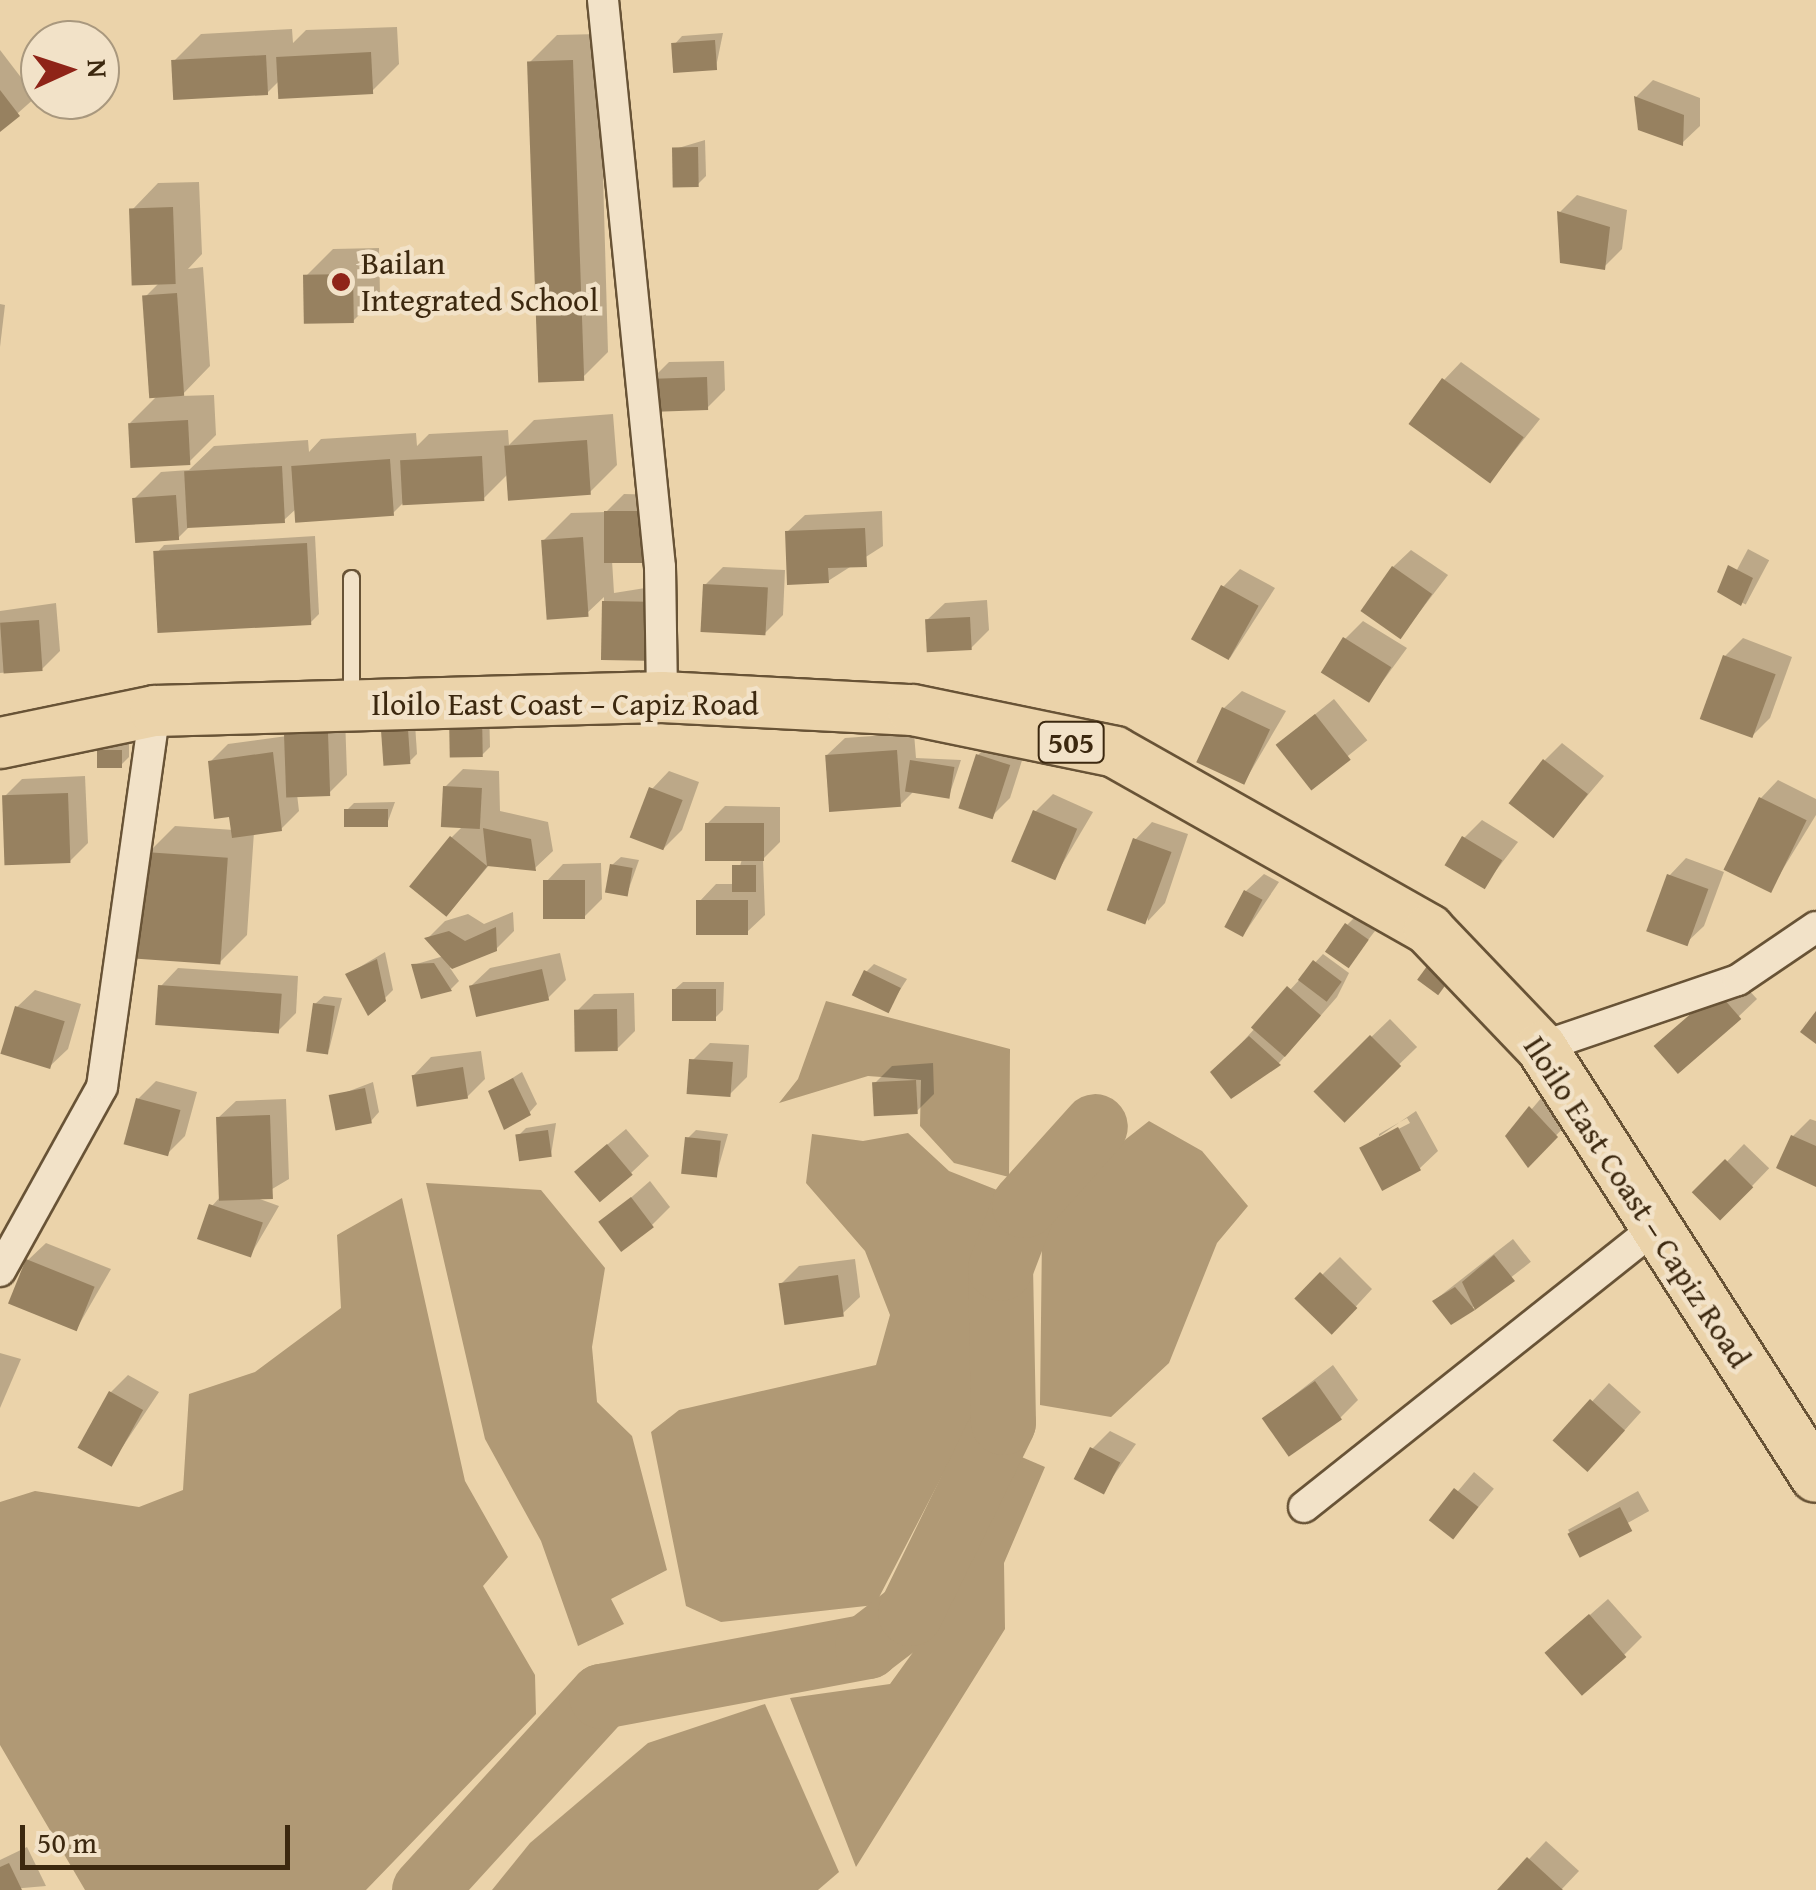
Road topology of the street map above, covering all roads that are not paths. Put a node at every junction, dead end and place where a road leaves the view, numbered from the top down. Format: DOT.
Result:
graph roads {
  1 [pos="603,0"];
  2 [pos="351,578"];
  3 [pos="662,696"];
  4 [pos="352,705"];
  5 [pos="155,711"];
  6 [pos="0,744"];
  7 [pos="1816,927"];
  8 [pos="1541,1048"];
  9 [pos="1656,1228"];
  10 [pos="0,1270"];
  11 [pos="1816,1477"];
  12 [pos="1304,1506"];
  1 -- 3 [label="street"];
  2 -- 4 [label="lane"];
  3 -- 4 [label="main road, Iloilo East Coast – Capiz Road / 505"];
  3 -- 8 [label="main road, Iloilo East Coast – Capiz Road / 505"];
  4 -- 5 [label="main road, Iloilo East Coast – Capiz Road / 505"];
  5 -- 6 [label="main road, Iloilo East Coast – Capiz Road / 505"];
  5 -- 10 [label="street"];
  7 -- 8 [label="street"];
  8 -- 9 [label="main road, Iloilo East Coast – Capiz Road / 505"];
  9 -- 11 [label="main road, Iloilo East Coast – Capiz Road / 505"];
  9 -- 12 [label="street"];
}
